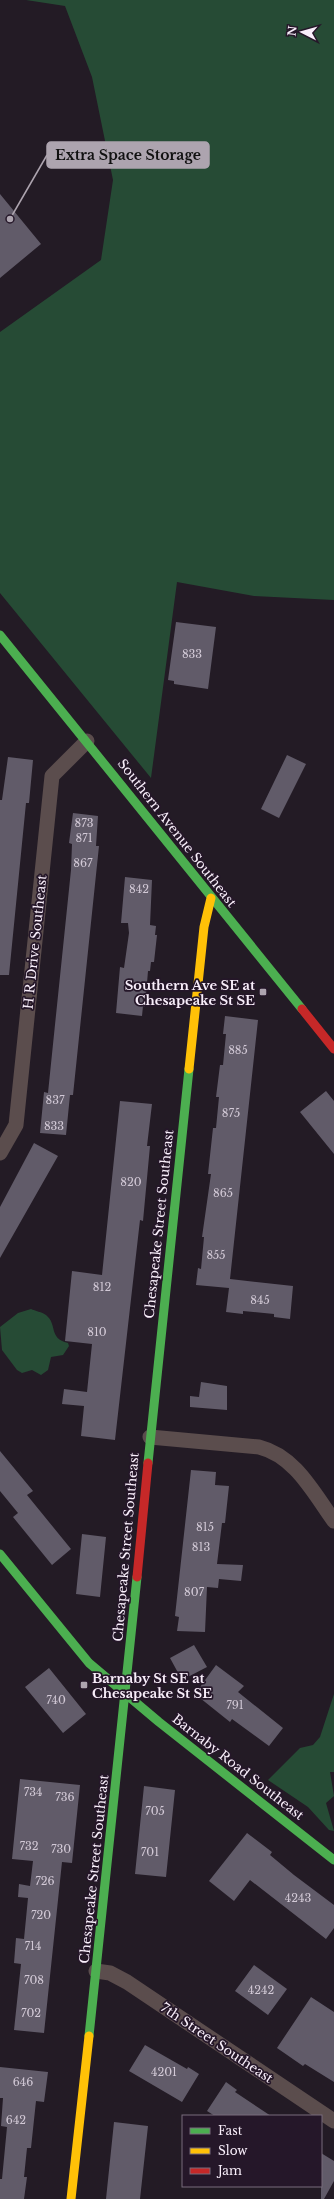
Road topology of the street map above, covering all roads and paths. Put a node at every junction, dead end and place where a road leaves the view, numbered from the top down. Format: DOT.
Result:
graph roads {
  1 [pos="0,635"];
  2 [pos="87,741"];
  3 [pos="211,898"];
  4 [pos="334,1049"];
  5 [pos="0,1153"];
  6 [pos="150,1437"];
  7 [pos="334,1521"];
  8 [pos="0,1554"];
  9 [pos="126,1695"];
  10 [pos="334,1860"];
  11 [pos="96,1970"];
  12 [pos="334,2121"];
  13 [pos="71,2199"];
  1 -- 2 [label="street, Southern Avenue Southeast"];
  2 -- 3 [label="street, Southern Avenue Southeast"];
  2 -- 5 [label="street, H R Drive Southeast"];
  3 -- 4 [label="street, Southern Avenue Southeast"];
  3 -- 6 [label="street, Chesapeake Street Southeast"];
  6 -- 7 [label="street"];
  6 -- 9 [label="street, Chesapeake Street Southeast"];
  8 -- 9 [label="street, Barnaby Road Southeast"];
  9 -- 10 [label="street, Barnaby Road Southeast"];
  9 -- 11 [label="street, Chesapeake Street Southeast"];
  11 -- 12 [label="street, 7th Street Southeast"];
  11 -- 13 [label="street, Chesapeake Street Southeast"];
}
